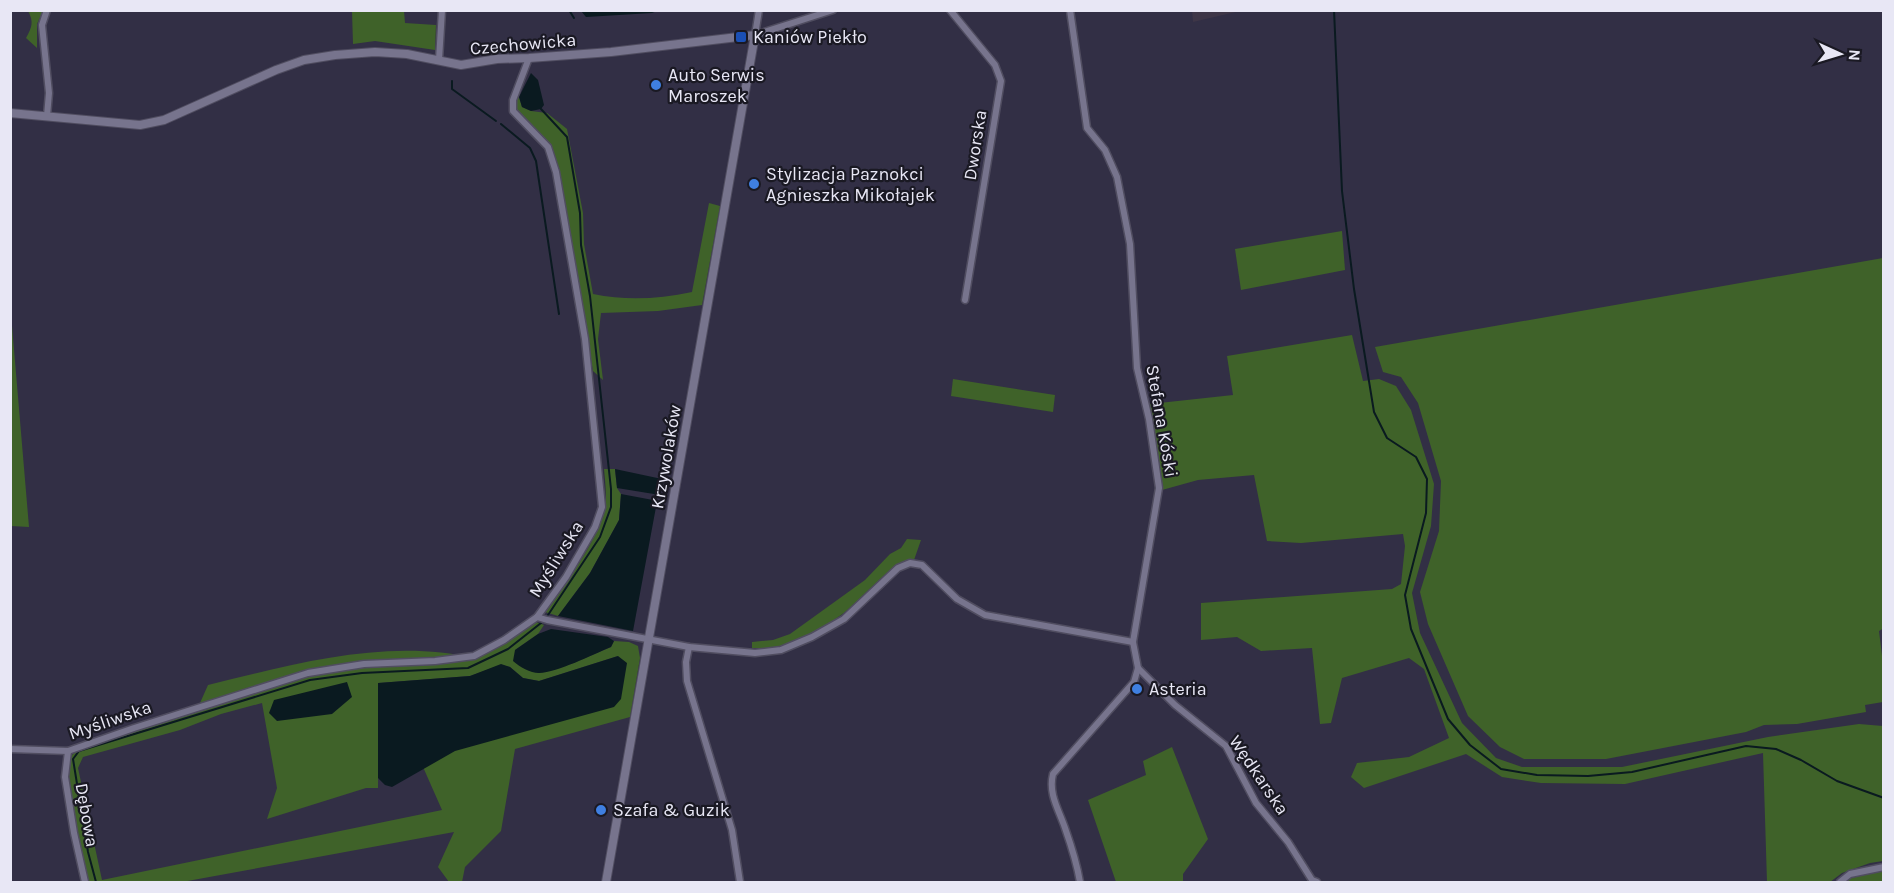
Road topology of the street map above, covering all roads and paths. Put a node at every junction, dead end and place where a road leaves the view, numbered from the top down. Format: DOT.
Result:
graph roads {
  1 [pos="47,10"];
  2 [pos="442,10"];
  3 [pos="759,10"];
  4 [pos="833,10"];
  5 [pos="950,10"];
  6 [pos="1070,10"];
  7 [pos="754,36"];
  8 [pos="529,58"];
  9 [pos="439,60"];
  10 [pos="10,113"];
  11 [pos="47,116"];
  12 [pos="965,300"];
  13 [pos="537,617"];
  14 [pos="649,640"];
  15 [pos="1133,642"];
  16 [pos="689,647"];
  17 [pos="1138,668"];
  18 [pos="10,749"];
  19 [pos="68,751"];
  20 [pos="1884,867"];
  21 [pos="85,882"];
  22 [pos="606,882"];
  23 [pos="740,882"];
  24 [pos="1080,882"];
  25 [pos="1317,882"];
  26 [pos="1840,882"];
  1 -- 11 [label="street"];
  2 -- 9 [label="street"];
  3 -- 7 [label="street"];
  4 -- 7 [label="street, Czechowicka"];
  5 -- 12 [label="street, Dworska"];
  6 -- 15 [label="street, Stefana Kóski"];
  7 -- 8 [label="street, Czechowicka"];
  7 -- 14 [label="street, Krzywolaków"];
  8 -- 9 [label="street, Czechowicka"];
  8 -- 13 [label="street, Myśliwska"];
  9 -- 11 [label="street, Czechowicka"];
  10 -- 11 [label="street, Czechowicka"];
  13 -- 14 [label="street"];
  13 -- 19 [label="street, Myśliwska"];
  14 -- 16 [label="street"];
  14 -- 22 [label="street, Krzywolaków"];
  15 -- 16 [label="street"];
  15 -- 17 [label="street, Stefana Kóski"];
  16 -- 23 [label="street"];
  17 -- 24 [label="street"];
  17 -- 25 [label="street, Wędkarska"];
  18 -- 19 [label="street, Myśliwska"];
  19 -- 21 [label="street, Dębowa"];
  20 -- 26 [label="street"];
}
